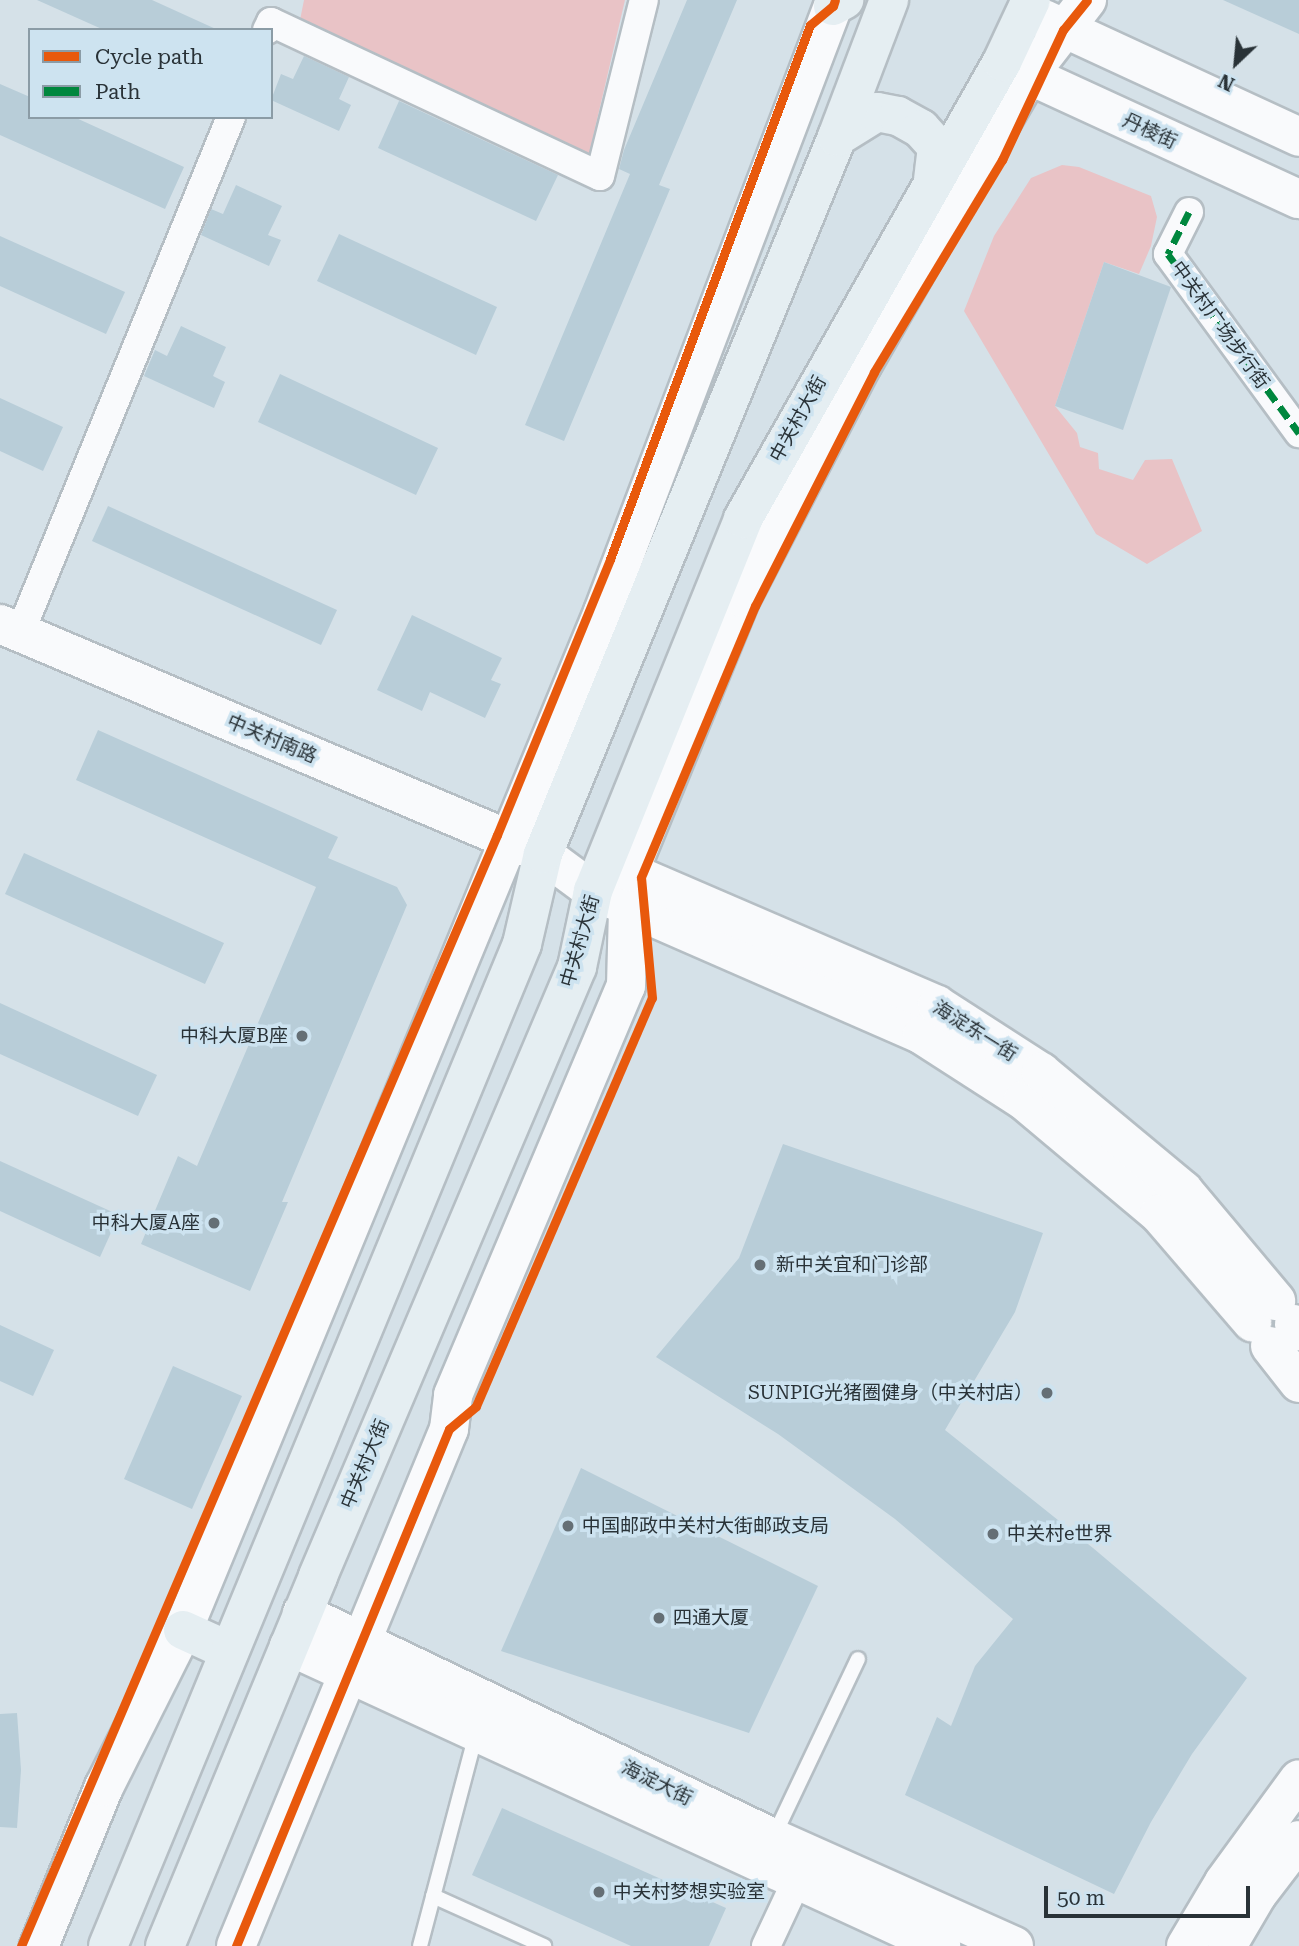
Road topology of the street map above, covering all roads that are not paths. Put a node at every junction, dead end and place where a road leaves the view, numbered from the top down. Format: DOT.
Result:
graph roads {
  1 [pos="644,0"];
  2 [pos="889,0"];
  3 [pos="1087,0"];
  4 [pos="839,3"];
  5 [pos="1028,4"];
  6 [pos="268,28"];
  7 [pos="1063,30"];
  8 [pos="1015,69"];
  9 [pos="231,119"];
  10 [pos="836,137"];
  11 [pos="1299,137"];
  12 [pos="933,179"];
  13 [pos="1299,200"];
  14 [pos="1189,212"];
  15 [pos="1299,433"];
  16 [pos="10,629"];
  17 [pos="508,839"];
  18 [pos="543,854"];
  19 [pos="614,883"];
  20 [pos="1278,1325"];
  21 [pos="1299,1383"];
  22 [pos="296,1629"];
  23 [pos="183,1630"];
  24 [pos="229,1651"];
  25 [pos="355,1657"];
  26 [pos="858,1659"];
  27 [pos="477,1733"];
  28 [pos="1299,1779"];
  29 [pos="773,1838"];
  30 [pos="1299,1840"];
  31 [pos="796,1882"];
  32 [pos="433,1896"];
  33 [pos="38,1946"];
  34 [pos="108,1946"];
  35 [pos="165,1946"];
  36 [pos="236,1946"];
  37 [pos="419,1946"];
  38 [pos="544,1946"];
  39 [pos="766,1946"];
  40 [pos="940,1946"];
  41 [pos="1014,1946"];
  42 [pos="1186,1946"];
  43 [pos="1227,1946"];
  1 -- 6 [label="street"];
  2 -- 10 [label="main road"];
  3 -- 7 [label="street, 中关村大街"];
  4 -- 17 [label="street"];
  5 -- 7 [label="street"];
  5 -- 8 [label="main road, 中关村大街"];
  7 -- 8 [label="street, 中关村大街"];
  7 -- 11 [label="street"];
  8 -- 12 [label="main road, 中关村大街"];
  8 -- 13 [label="street, 丹棱街"];
  8 -- 19 [label="street, 中关村大街"];
  9 -- 16 [label="street"];
  10 -- 12 [label="main road"];
  10 -- 18 [label="main road"];
  12 -- 19 [label="main road, 中关村大街"];
  14 -- 15 [label="street, 中关村广场步行街"];
  16 -- 17 [label="street, 中关村南路"];
  17 -- 18 [label="street, 中关村南路"];
  17 -- 23 [label="street"];
  18 -- 19 [label="street, 海淀东一街"];
  18 -- 24 [label="main road"];
  19 -- 20 [label="street, 海淀东一街"];
  19 -- 22 [label="main road, 中关村大街"];
  19 -- 25 [label="street"];
  20 -- 21 [label="street, 海淀东一街"];
  22 -- 25 [label="street, 海淀大街"];
  22 -- 35 [label="main road, 中关村大街"];
  23 -- 24 [label="main road"];
  23 -- 33 [label="street"];
  24 -- 34 [label="main road"];
  25 -- 27 [label="street, 海淀大街"];
  25 -- 29 [label="street, 海淀大街"];
  25 -- 36 [label="street"];
  26 -- 29 [label="lane"];
  27 -- 31 [label="street, 海淀大街"];
  27 -- 32 [label="lane"];
  28 -- 42 [label="street"];
  29 -- 31 [label="street"];
  29 -- 41 [label="street, 海淀大街"];
  30 -- 43 [label="street"];
  31 -- 39 [label="street"];
  31 -- 40 [label="street, 海淀大街"];
  32 -- 37 [label="lane"];
  32 -- 38 [label="lane"];
}
